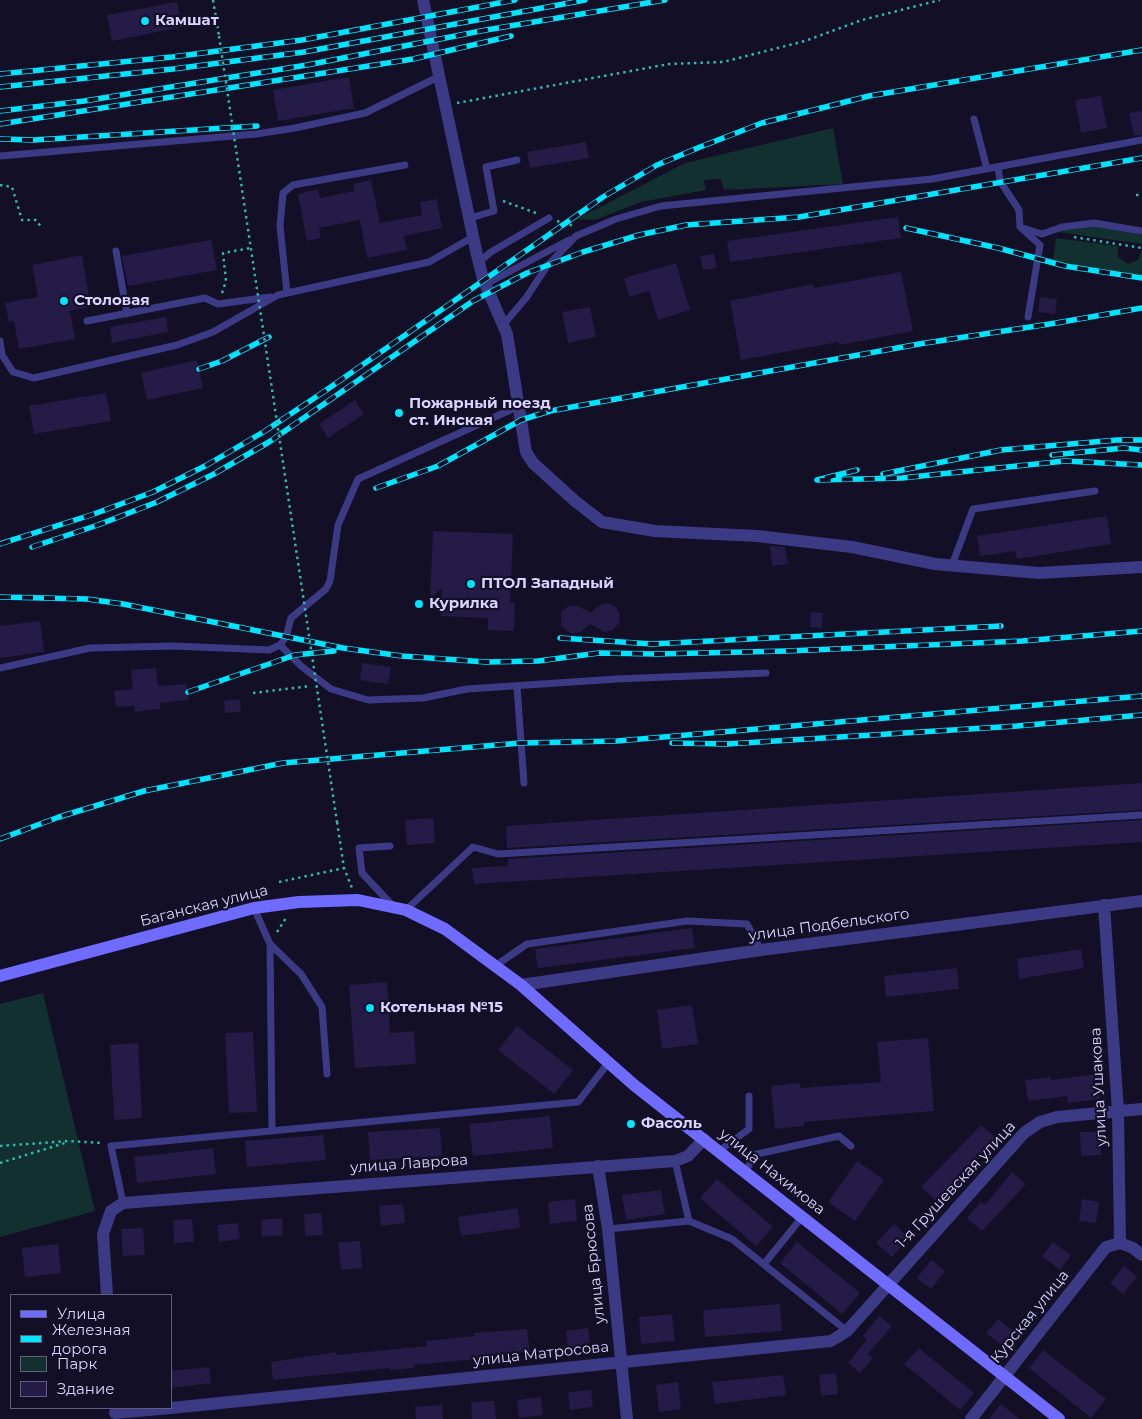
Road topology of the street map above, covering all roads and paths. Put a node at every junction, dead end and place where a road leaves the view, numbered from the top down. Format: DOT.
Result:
graph roads {
  1 [pos="214,0"];
  2 [pos="423,0"];
  3 [pos="940,0"];
  4 [pos="440,76"];
  5 [pos="446,105"];
  6 [pos="974,119"];
  7 [pos="1142,140"];
  8 [pos="0,156"];
  9 [pos="517,160"];
  10 [pos="405,165"];
  11 [pos="998,167"];
  12 [pos="987,169"];
  13 [pos="0,186"];
  14 [pos="1136,195"];
  15 [pos="1142,195"];
  16 [pos="491,196"];
  17 [pos="470,218"];
  18 [pos="549,218"];
  19 [pos="41,227"];
  20 [pos="1020,228"];
  21 [pos="590,230"];
  22 [pos="1142,231"];
  23 [pos="1047,233"];
  24 [pos="576,236"];
  25 [pos="473,237"];
  26 [pos="251,248"];
  27 [pos="1142,248"];
  28 [pos="116,251"];
  29 [pos="479,262"];
  30 [pos="226,281"];
  31 [pos="486,284"];
  32 [pos="287,293"];
  33 [pos="275,296"];
  34 [pos="127,314"];
  35 [pos="1028,317"];
  36 [pos="87,321"];
  37 [pos="503,325"];
  38 [pos="0,341"];
  39 [pos="519,406"];
  40 [pos="1095,490"];
  41 [pos="952,565"];
  42 [pos="1142,567"];
  43 [pos="280,645"];
  44 [pos="0,668"];
  45 [pos="766,672"];
  46 [pos="316,685"];
  47 [pos="517,687"];
  48 [pos="253,693"];
  49 [pos="524,783"];
  50 [pos="1142,815"];
  51 [pos="390,846"];
  52 [pos="344,868"];
  53 [pos="278,882"];
  54 [pos="358,900"];
  55 [pos="1142,901"];
  56 [pos="1104,905"];
  57 [pos="254,908"];
  58 [pos="400,909"];
  59 [pos="287,917"];
  60 [pos="445,929"];
  61 [pos="270,944"];
  62 [pos="761,950"];
  63 [pos="495,966"];
  64 [pos="0,976"];
  65 [pos="521,985"];
  66 [pos="609,1062"];
  67 [pos="327,1074"];
  68 [pos="749,1096"];
  69 [pos="1142,1109"];
  70 [pos="1118,1111"];
  71 [pos="272,1131"];
  72 [pos="704,1139"];
  73 [pos="70,1141"];
  74 [pos="0,1146"];
  75 [pos="111,1146"];
  76 [pos="851,1146"];
  77 [pos="719,1151"];
  78 [pos="675,1161"];
  79 [pos="0,1164"];
  80 [pos="598,1166"];
  81 [pos="744,1171"];
  82 [pos="123,1203"];
  83 [pos="803,1216"];
  84 [pos="689,1221"];
  85 [pos="608,1229"];
  86 [pos="1120,1243"];
  87 [pos="1142,1255"];
  88 [pos="764,1264"];
  89 [pos="888,1282"];
  90 [pos="107,1294"];
  91 [pos="847,1331"];
  92 [pos="620,1363"];
  93 [pos="1004,1375"];
  94 [pos="172,1408"];
  95 [pos="160,1409"];
  96 [pos="114,1413"];
  97 [pos="627,1419"];
  98 [pos="971,1419"];
  99 [pos="1059,1419"];
  1 -- 26 [label="path, bridge"];
  2 -- 4 [label="street"];
  3 -- 5 [label="path"];
  4 -- 5 [label="street"];
  4 -- 8 [label="lane"];
  5 -- 17 [label="street"];
  6 -- 12 [label="lane"];
  7 -- 11 [label="lane"];
  9 -- 16 [label="lane"];
  10 -- 32 [label="lane"];
  11 -- 12 [label="lane"];
  11 -- 20 [label="lane"];
  12 -- 21 [label="lane"];
  13 -- 19 [label="path"];
  14 -- 15 [label="path"];
  16 -- 17 [label="lane"];
  16 -- 18 [label="path"];
  17 -- 25 [label="street"];
  18 -- 21 [label="path"];
  18 -- 29 [label="lane"];
  20 -- 23 [label="lane"];
  20 -- 35 [label="lane"];
  21 -- 24 [label="lane"];
  22 -- 23 [label="lane"];
  23 -- 27 [label="path"];
  24 -- 31 [label="lane"];
  24 -- 37 [label="lane"];
  25 -- 29 [label="street"];
  25 -- 32 [label="lane"];
  26 -- 30 [label="path"];
  26 -- 46 [label="path, bridge"];
  28 -- 34 [label="lane"];
  29 -- 31 [label="street"];
  31 -- 37 [label="street"];
  32 -- 33 [label="lane"];
  33 -- 34 [label="lane"];
  33 -- 38 [label="lane"];
  34 -- 36 [label="lane"];
  37 -- 39 [label="street"];
  39 -- 41 [label="street"];
  39 -- 43 [label="lane"];
  40 -- 41 [label="lane"];
  41 -- 42 [label="street"];
  43 -- 44 [label="lane"];
  43 -- 47 [label="lane"];
  45 -- 47 [label="lane"];
  46 -- 48 [label="path"];
  46 -- 52 [label="path, bridge"];
  47 -- 49 [label="lane"];
  50 -- 58 [label="lane"];
  51 -- 58 [label="lane"];
  52 -- 53 [label="path"];
  52 -- 54 [label="path"];
  54 -- 57 [label="street, Баганская улица"];
  54 -- 58 [label="street, Баганская улица"];
  55 -- 56 [label="street, улица Подбельского"];
  56 -- 62 [label="street, улица Подбельского"];
  56 -- 70 [label="street, улица Ушакова"];
  57 -- 61 [label="lane"];
  57 -- 64 [label="street, Баганская улица"];
  58 -- 60 [label="street, Баганская улица"];
  59 -- 61 [label="path"];
  60 -- 63 [label="street, улица Нахимова"];
  61 -- 67 [label="lane"];
  61 -- 71 [label="lane"];
  62 -- 63 [label="lane"];
  62 -- 65 [label="street, улица Подбельского"];
  63 -- 65 [label="street, улица Нахимова"];
  65 -- 66 [label="street, улица Нахимова"];
  66 -- 71 [label="lane"];
  66 -- 72 [label="street, улица Нахимова"];
  68 -- 77 [label="lane"];
  69 -- 70 [label="street, 1-я Грушевская улица"];
  70 -- 86 [label="street, улица Ушакова"];
  70 -- 89 [label="street, 1-я Грушевская улица"];
  71 -- 75 [label="lane"];
  72 -- 77 [label="street, улица Нахимова"];
  72 -- 78 [label="street, улица Лаврова"];
  73 -- 74 [label="path"];
  73 -- 75 [label="path"];
  73 -- 79 [label="path"];
  75 -- 82 [label="lane"];
  76 -- 81 [label="lane"];
  77 -- 81 [label="street, улица Нахимова"];
  78 -- 80 [label="street, улица Лаврова"];
  78 -- 84 [label="lane"];
  80 -- 82 [label="street, улица Лаврова"];
  80 -- 85 [label="street, улица Брюсова"];
  81 -- 83 [label="street, улица Нахимова"];
  82 -- 90 [label="street, улица Лаврова"];
  83 -- 88 [label="lane"];
  83 -- 89 [label="street, улица Нахимова"];
  84 -- 85 [label="lane"];
  84 -- 88 [label="lane"];
  85 -- 92 [label="street, улица Брюсова"];
  86 -- 87 [label="street"];
  86 -- 93 [label="street, Курская улица"];
  88 -- 91 [label="lane"];
  89 -- 91 [label="street, улица Матросова"];
  89 -- 93 [label="street, улица Нахимова"];
  91 -- 92 [label="street, улица Матросова"];
  92 -- 94 [label="street, улица Матросова"];
  92 -- 97 [label="street, улица Брюсова"];
  93 -- 98 [label="street, Курская улица"];
  93 -- 99 [label="street, улица Нахимова"];
  95 -- 96 [label="street, улица Матросова"];
}
